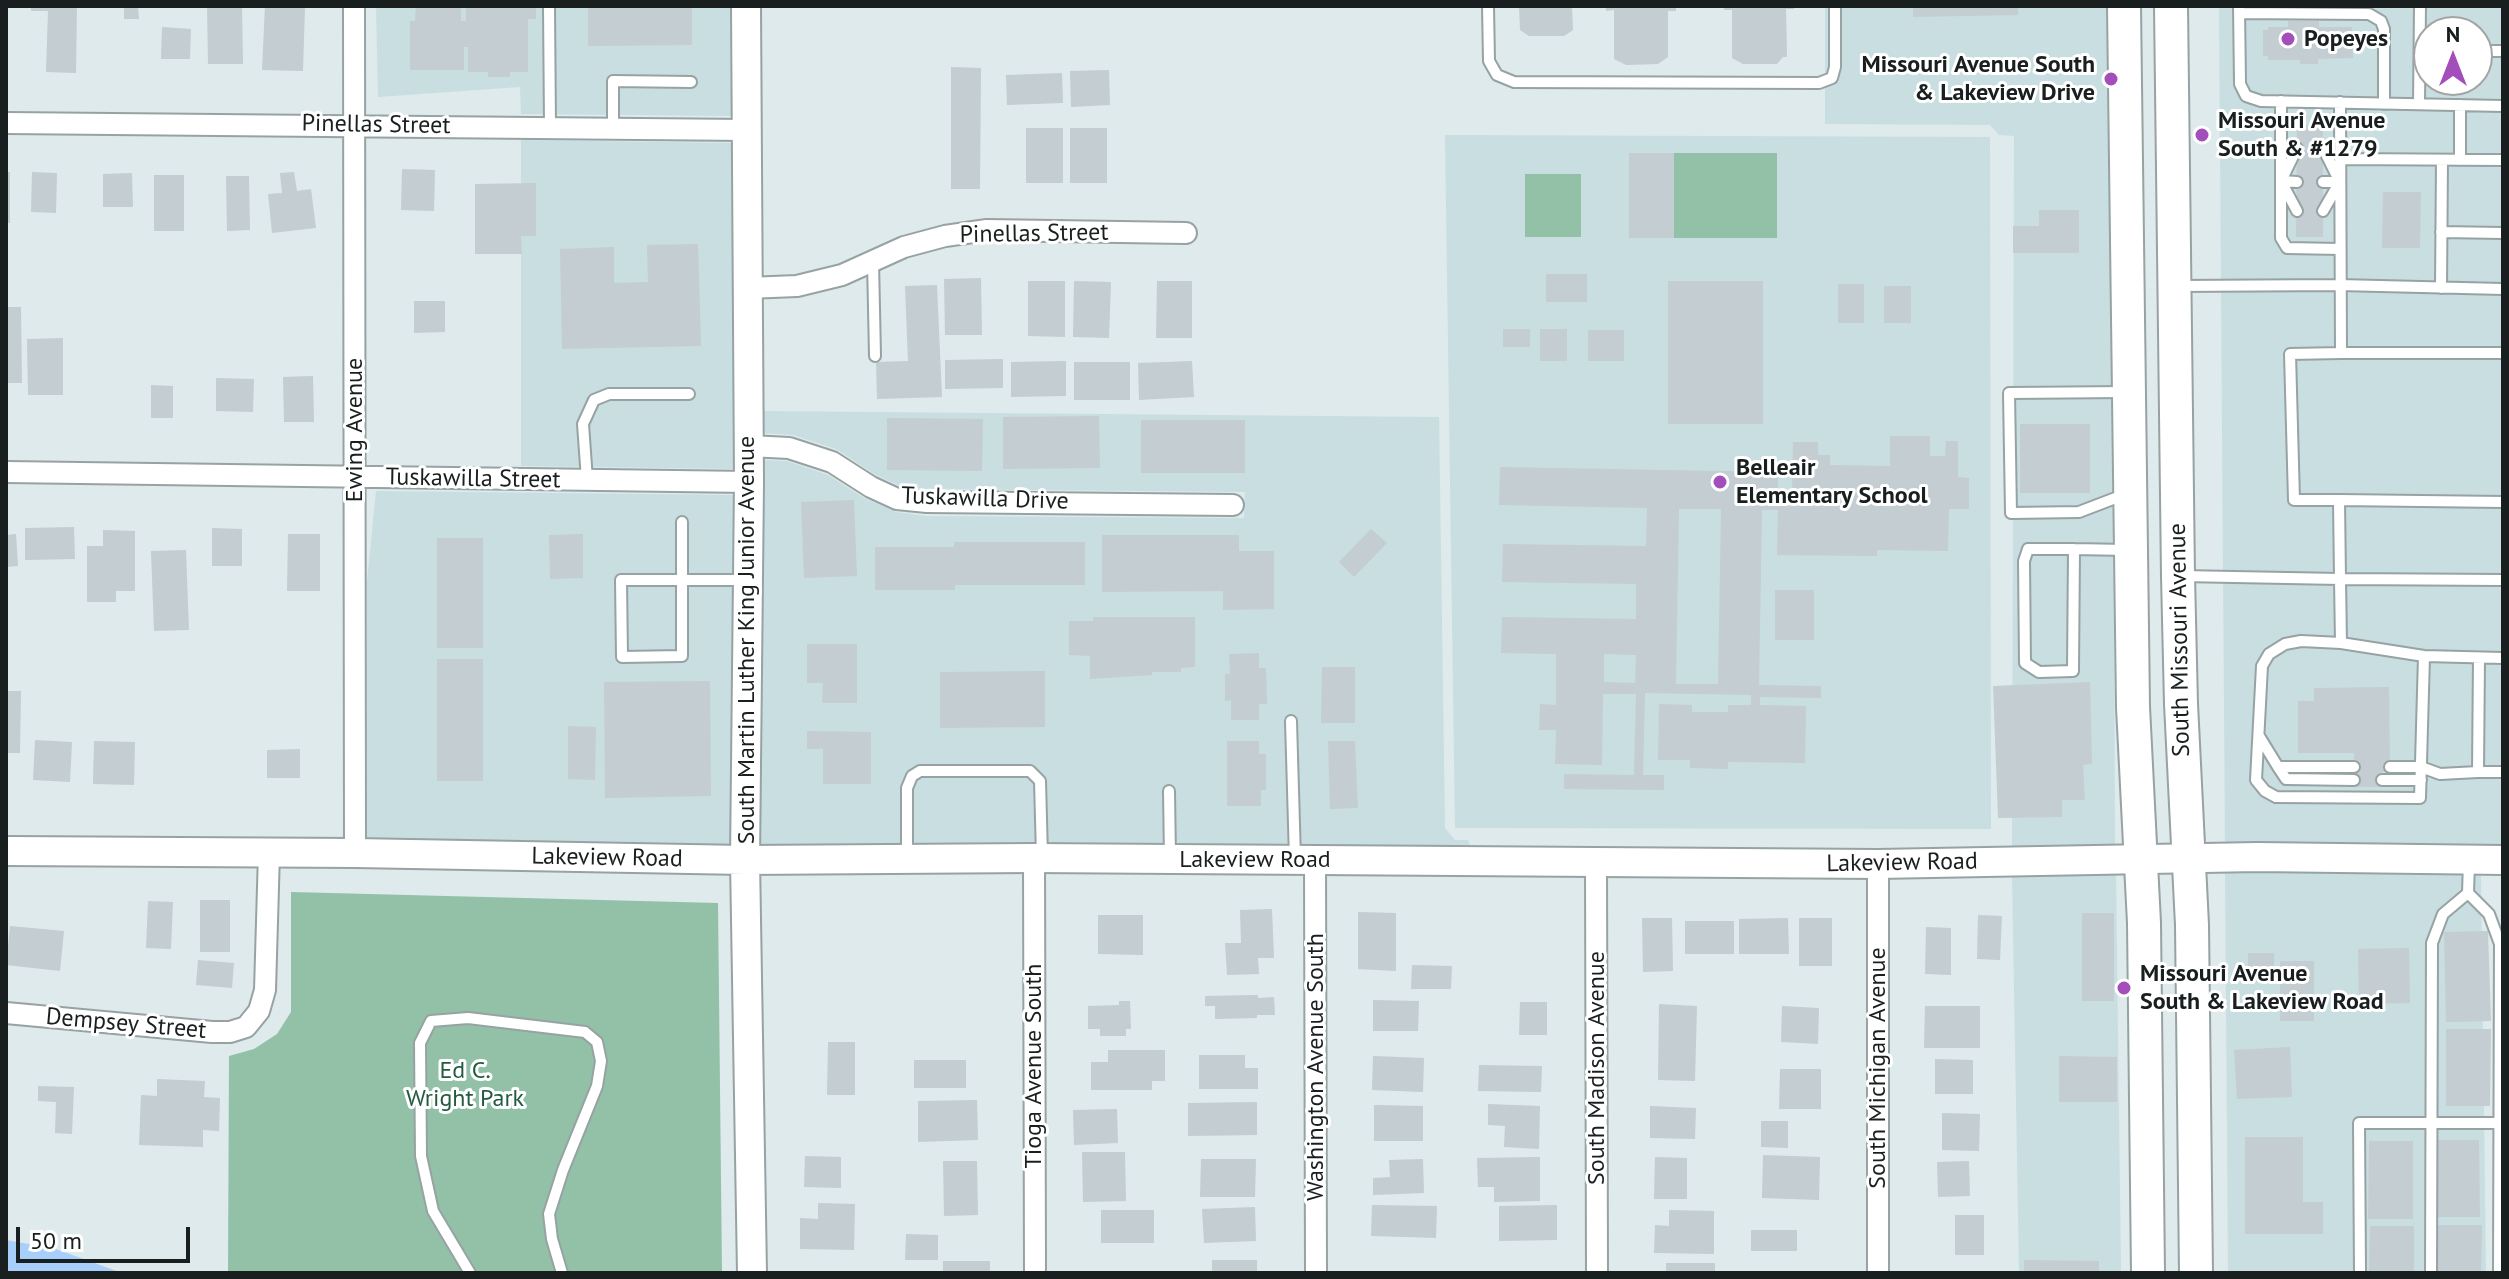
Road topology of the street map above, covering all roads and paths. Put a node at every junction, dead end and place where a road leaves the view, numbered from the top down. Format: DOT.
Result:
graph roads {
  1 [pos="354,6"];
  2 [pos="549,6"];
  3 [pos="746,6"];
  4 [pos="1488,6"];
  5 [pos="1835,6"];
  6 [pos="2124,6"];
  7 [pos="2171,6"];
  8 [pos="2239,9"];
  9 [pos="691,82"];
  10 [pos="2420,96"];
  11 [pos="2281,101"];
  12 [pos="2340,102"];
  13 [pos="2384,104"];
  14 [pos="2419,104"];
  15 [pos="2460,105"];
  16 [pos="2503,106"];
  17 [pos="6,123"];
  18 [pos="355,125"];
  19 [pos="550,127"];
  20 [pos="613,128"];
  21 [pos="746,130"];
  22 [pos="2297,148"];
  23 [pos="2323,148"];
  24 [pos="2340,159"];
  25 [pos="2442,160"];
  26 [pos="2460,160"];
  27 [pos="2503,160"];
  28 [pos="2281,181"];
  29 [pos="2297,182"];
  30 [pos="2323,182"];
  31 [pos="2340,182"];
  32 [pos="2297,211"];
  33 [pos="2323,211"];
  34 [pos="2441,232"];
  35 [pos="1186,233"];
  36 [pos="2503,233"];
  37 [pos="2340,249"];
  38 [pos="873,261"];
  39 [pos="2339,285"];
  40 [pos="2174,286"];
  41 [pos="747,288"];
  42 [pos="2441,288"];
  43 [pos="2503,289"];
  44 [pos="2341,353"];
  45 [pos="2503,353"];
  46 [pos="875,356"];
  47 [pos="2128,392"];
  48 [pos="689,394"];
  49 [pos="749,446"];
  50 [pos="6,472"];
  51 [pos="354,478"];
  52 [pos="587,480"];
  53 [pos="749,482"];
  54 [pos="2130,492"];
  55 [pos="2339,500"];
  56 [pos="2503,502"];
  57 [pos="1233,505"];
  58 [pos="682,522"];
  59 [pos="2074,549"];
  60 [pos="2130,550"];
  61 [pos="2178,576"];
  62 [pos="2340,579"];
  63 [pos="682,580"];
  64 [pos="748,580"];
  65 [pos="2503,580"];
  66 [pos="2341,643"];
  67 [pos="2424,656"];
  68 [pos="2479,658"];
  69 [pos="2503,658"];
  70 [pos="1291,721"];
  71 [pos="2258,734"];
  72 [pos="2278,767"];
  73 [pos="2354,767"];
  74 [pos="2390,767"];
  75 [pos="2421,767"];
  76 [pos="2478,772"];
  77 [pos="2503,772"];
  78 [pos="2354,780"];
  79 [pos="2382,780"];
  80 [pos="2421,780"];
  81 [pos="1169,791"];
  82 [pos="6,851"];
  83 [pos="269,853"];
  84 [pos="355,853"];
  85 [pos="1038,858"];
  86 [pos="907,859"];
  87 [pos="2188,859"];
  88 [pos="745,860"];
  89 [pos="1170,860"];
  90 [pos="2141,860"];
  91 [pos="2469,860"];
  92 [pos="2503,860"];
  93 [pos="1305,861"];
  94 [pos="1596,863"];
  95 [pos="1878,864"];
  96 [pos="2468,893"];
  97 [pos="6,1013"];
  98 [pos="2430,1123"];
  99 [pos="2499,1123"];
  100 [pos="470,1273"];
  101 [pos="562,1273"];
  102 [pos="752,1273"];
  103 [pos="1035,1273"];
  104 [pos="1316,1273"];
  105 [pos="1597,1273"];
  106 [pos="1878,1273"];
  107 [pos="2148,1273"];
  108 [pos="2196,1273"];
  109 [pos="2360,1273"];
  110 [pos="2431,1273"];
  111 [pos="2499,1273"];
  1 -- 18 [label="street, Ewing Avenue"];
  2 -- 19 [label="lane"];
  3 -- 21 [label="street, South Martin Luther King Junior Avenue"];
  4 -- 5 [label="lane"];
  6 -- 47 [label="main road, South Missouri Avenue"];
  7 -- 40 [label="main road, South Missouri Avenue"];
  8 -- 11 [label="lane"];
  8 -- 13 [label="lane"];
  9 -- 20 [label="lane"];
  10 -- 14 [label="lane"];
  11 -- 12 [label="lane"];
  11 -- 28 [label="lane"];
  12 -- 13 [label="lane"];
  12 -- 24 [label="lane"];
  13 -- 14 [label="lane"];
  14 -- 15 [label="lane"];
  15 -- 16 [label="lane"];
  15 -- 26 [label="lane"];
  17 -- 18 [label="street, Pinellas Street"];
  18 -- 19 [label="street, Pinellas Street"];
  18 -- 51 [label="street, Ewing Avenue"];
  19 -- 20 [label="street, Pinellas Street"];
  20 -- 21 [label="street, Pinellas Street"];
  21 -- 41 [label="street, South Martin Luther King Junior Avenue"];
  22 -- 28 [label="lane"];
  23 -- 31 [label="lane"];
  24 -- 25 [label="lane"];
  24 -- 31 [label="lane"];
  25 -- 26 [label="lane"];
  25 -- 34 [label="lane"];
  26 -- 27 [label="lane"];
  28 -- 29 [label="lane"];
  28 -- 32 [label="lane"];
  28 -- 37 [label="lane"];
  30 -- 31 [label="lane"];
  31 -- 33 [label="lane"];
  31 -- 37 [label="lane"];
  34 -- 36 [label="lane"];
  34 -- 42 [label="lane"];
  35 -- 38 [label="street, Pinellas Street"];
  37 -- 39 [label="lane"];
  38 -- 41 [label="street, Pinellas Street"];
  38 -- 46 [label="lane"];
  39 -- 40 [label="lane"];
  39 -- 42 [label="lane"];
  39 -- 44 [label="lane"];
  40 -- 61 [label="main road, South Missouri Avenue"];
  41 -- 49 [label="street, South Martin Luther King Junior Avenue"];
  42 -- 43 [label="lane"];
  44 -- 45 [label="lane"];
  44 -- 55 [label="lane"];
  47 -- 54 [label="main road, South Missouri Avenue"];
  47 -- 54 [label="lane"];
  48 -- 52 [label="lane"];
  49 -- 53 [label="street, South Martin Luther King Junior Avenue"];
  49 -- 57 [label="street, Tuskawilla Drive"];
  50 -- 51 [label="street, Tuskawilla Street"];
  51 -- 52 [label="street, Tuskawilla Street"];
  51 -- 84 [label="street, Ewing Avenue"];
  52 -- 53 [label="street, Tuskawilla Street"];
  53 -- 64 [label="street, South Martin Luther King Junior Avenue"];
  54 -- 60 [label="main road, South Missouri Avenue"];
  55 -- 56 [label="lane"];
  55 -- 62 [label="lane"];
  58 -- 63 [label="lane"];
  59 -- 59 [label="lane"];
  59 -- 60 [label="lane"];
  60 -- 90 [label="main road, South Missouri Avenue"];
  61 -- 62 [label="lane"];
  61 -- 87 [label="main road, South Missouri Avenue"];
  62 -- 65 [label="lane"];
  62 -- 66 [label="lane"];
  63 -- 63 [label="lane"];
  63 -- 64 [label="lane"];
  64 -- 88 [label="street, South Martin Luther King Junior Avenue"];
  66 -- 67 [label="lane"];
  66 -- 71 [label="lane"];
  67 -- 68 [label="lane"];
  67 -- 75 [label="lane"];
  68 -- 69 [label="lane"];
  68 -- 76 [label="lane"];
  70 -- 93 [label="lane"];
  71 -- 72 [label="lane"];
  71 -- 80 [label="lane"];
  72 -- 73 [label="lane"];
  72 -- 78 [label="lane"];
  74 -- 75 [label="lane"];
  75 -- 76 [label="lane"];
  75 -- 80 [label="lane"];
  76 -- 77 [label="lane"];
  79 -- 80 [label="lane"];
  81 -- 89 [label="lane"];
  82 -- 83 [label="street, Lakeview Road"];
  83 -- 84 [label="street, Lakeview Road"];
  83 -- 97 [label="street, Dempsey Street"];
  84 -- 88 [label="street, Lakeview Road"];
  85 -- 86 [label="street, Lakeview Road"];
  85 -- 86 [label="lane"];
  85 -- 89 [label="street, Lakeview Road"];
  85 -- 103 [label="street, Tioga Avenue South"];
  86 -- 88 [label="street, Lakeview Road"];
  87 -- 90 [label="street, Lakeview Road"];
  87 -- 91 [label="street, Lakeview Road"];
  87 -- 108 [label="main road, South Missouri Avenue"];
  88 -- 102 [label="street, South Martin Luther King Junior Avenue"];
  89 -- 93 [label="street, Lakeview Road"];
  90 -- 95 [label="street, Lakeview Road"];
  90 -- 107 [label="main road, South Missouri Avenue"];
  91 -- 92 [label="street, Lakeview Road"];
  91 -- 96 [label="lane"];
  93 -- 94 [label="street, Lakeview Road"];
  93 -- 104 [label="street, Washington Avenue South"];
  94 -- 95 [label="street, Lakeview Road"];
  94 -- 105 [label="street, South Madison Avenue"];
  95 -- 106 [label="street, South Michigan Avenue"];
  96 -- 98 [label="lane"];
  96 -- 99 [label="lane"];
  98 -- 99 [label="lane"];
  98 -- 109 [label="lane"];
  98 -- 110 [label="lane"];
  99 -- 111 [label="lane"];
  100 -- 101 [label="lane"];
}
